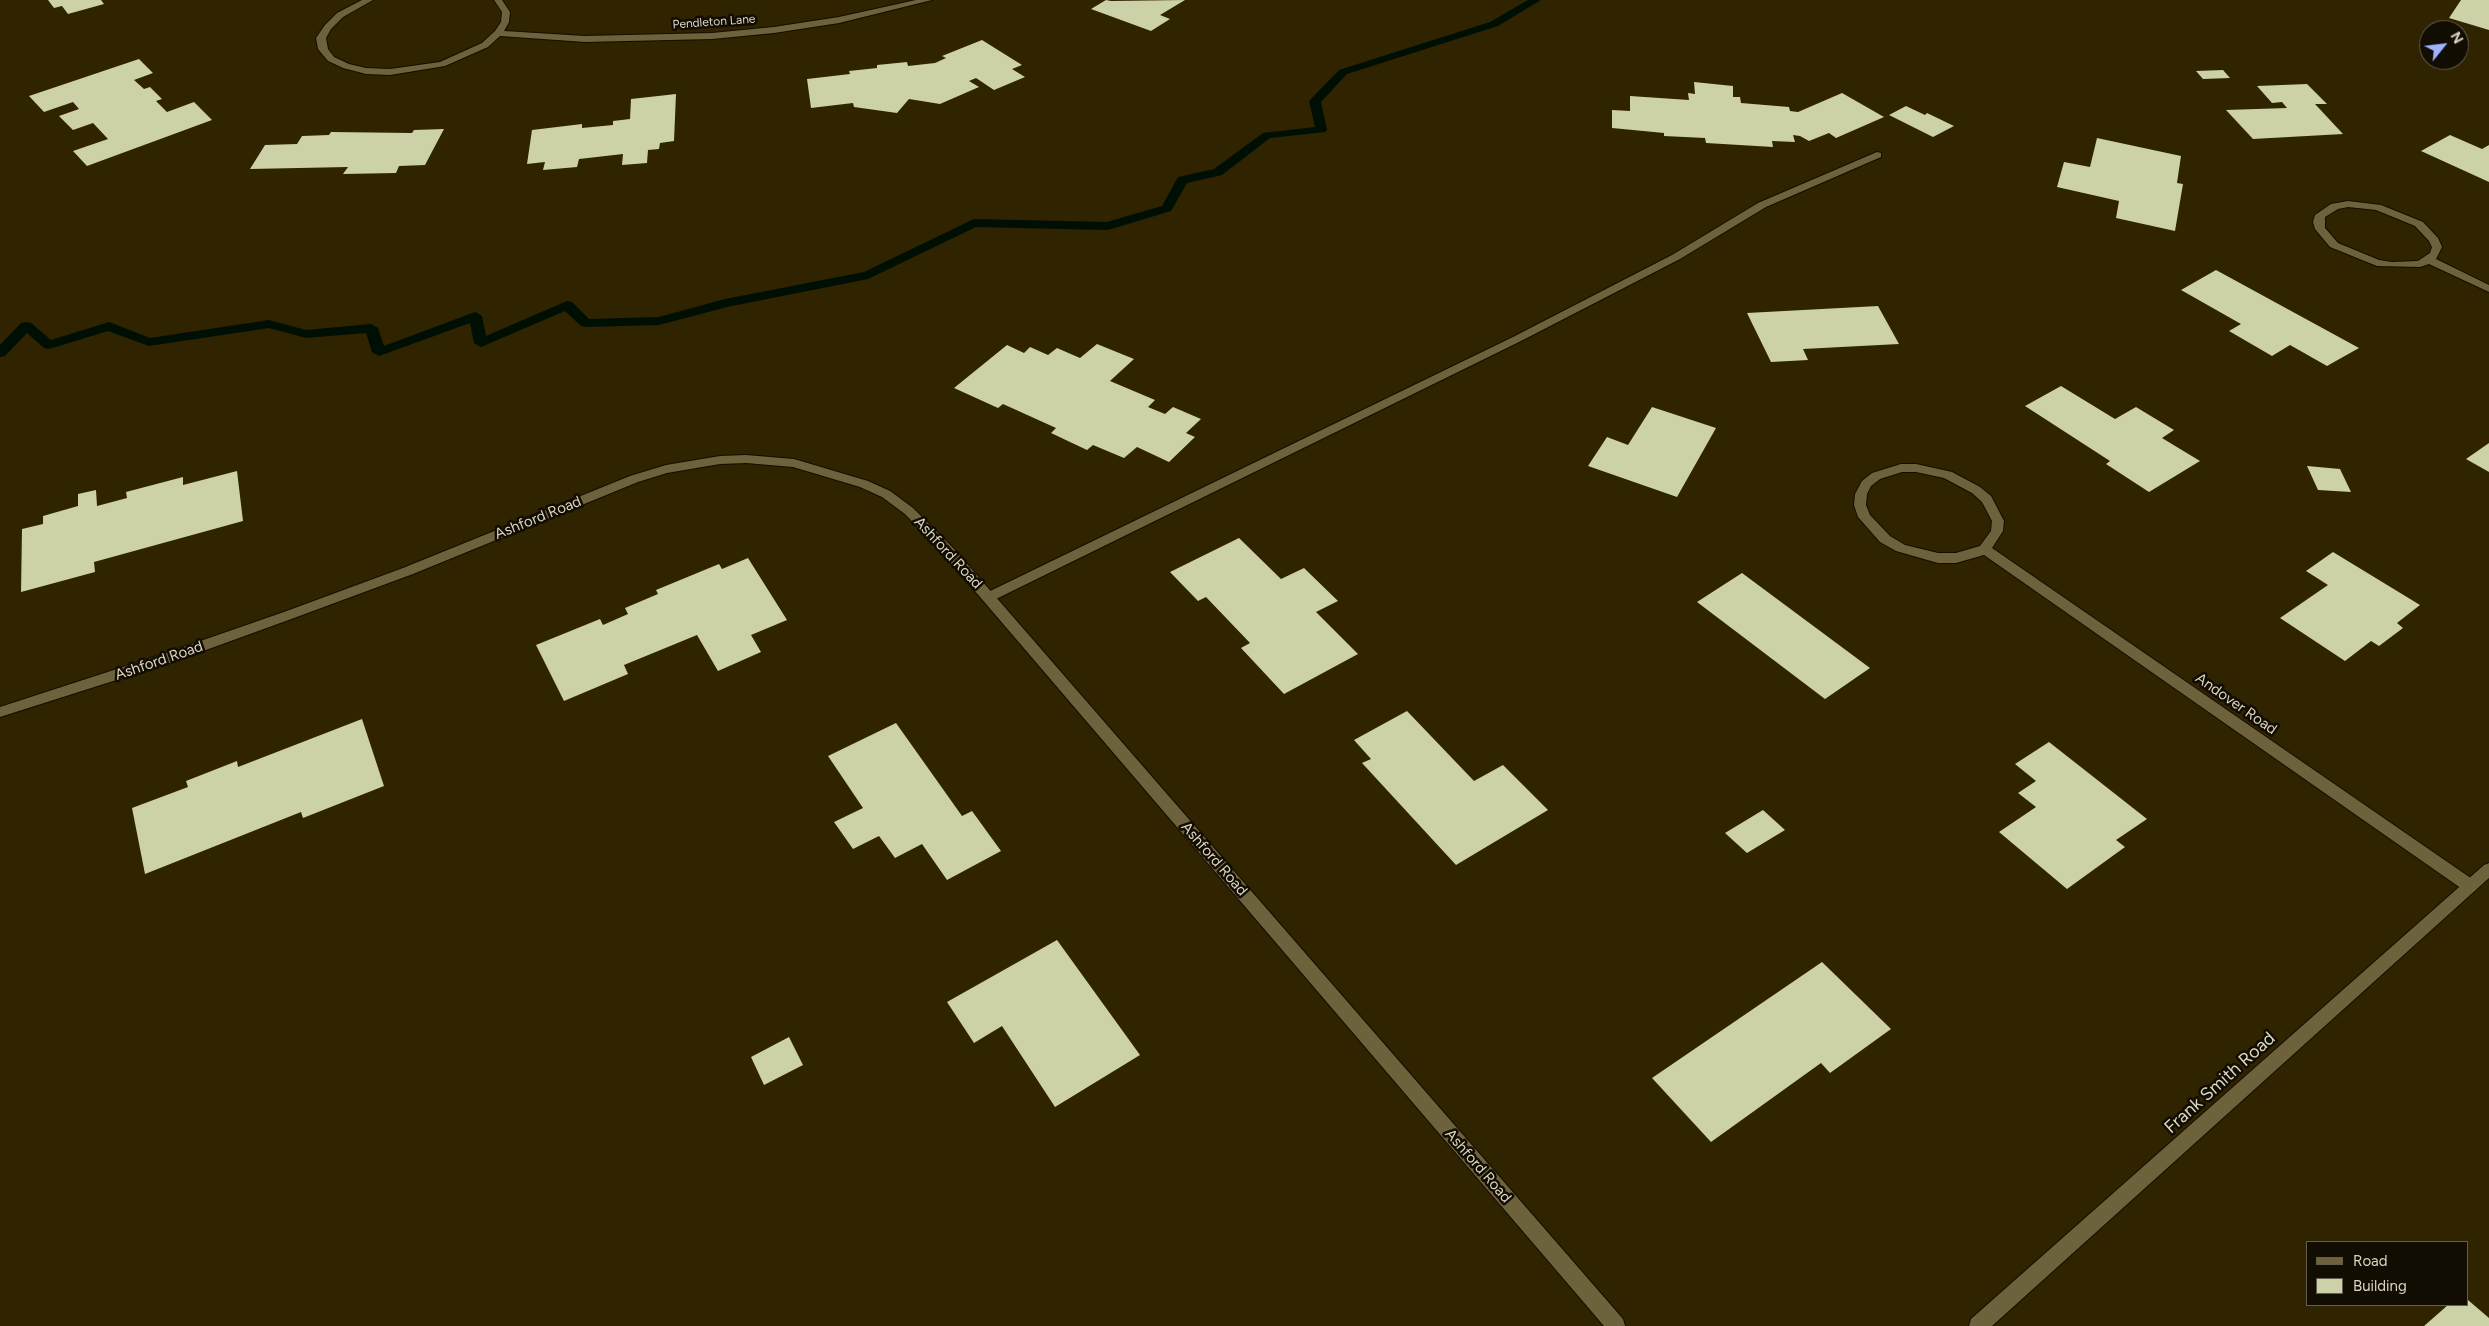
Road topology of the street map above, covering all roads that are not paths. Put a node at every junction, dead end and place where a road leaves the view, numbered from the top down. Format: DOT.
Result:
graph roads {
  1 [pos="369,0"];
  2 [pos="498,0"];
  3 [pos="928,0"];
  4 [pos="498,33"];
  5 [pos="1877,155"];
  6 [pos="2429,260"];
  7 [pos="2489,289"];
  8 [pos="1985,549"];
  9 [pos="988,597"];
  10 [pos="0,712"];
  11 [pos="2489,869"];
  12 [pos="2470,886"];
  13 [pos="1616,1326"];
  14 [pos="1978,1326"];
  1 -- 4 [label="street"];
  2 -- 4 [label="street"];
  3 -- 4 [label="street, Pendleton Lane"];
  5 -- 9 [label="street"];
  6 -- 6 [label="street"];
  6 -- 7 [label="street"];
  8 -- 8 [label="street"];
  8 -- 12 [label="street, Andover Road"];
  9 -- 10 [label="street, Ashford Road"];
  9 -- 13 [label="street, Ashford Road"];
  11 -- 12 [label="street, Frank Smith Road"];
  12 -- 14 [label="street, Frank Smith Road"];
}
